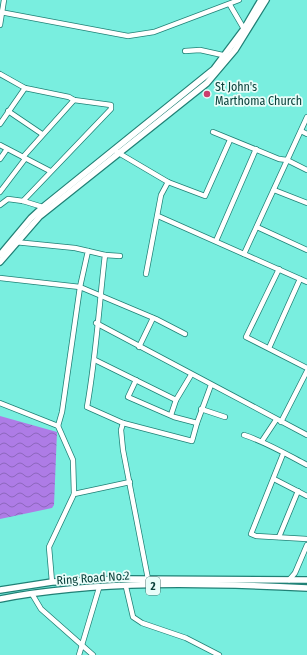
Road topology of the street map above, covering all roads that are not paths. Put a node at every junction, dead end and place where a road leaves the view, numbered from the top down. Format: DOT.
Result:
graph roads {
  1 [pos="4,0"];
  2 [pos="239,0"];
  3 [pos="261,0"];
  4 [pos="266,0"];
  5 [pos="230,5"];
  6 [pos="1,10"];
  7 [pos="0,25"];
  8 [pos="244,29"];
  9 [pos="185,51"];
  10 [pos="227,56"];
  11 [pos="0,74"];
  12 [pos="25,88"];
  13 [pos="74,100"];
  14 [pos="8,111"];
  15 [pos="307,117"];
  16 [pos="0,124"];
  17 [pos="301,131"];
  18 [pos="213,132"];
  19 [pos="42,134"];
  20 [pos="307,134"];
  21 [pos="230,140"];
  22 [pos="0,145"];
  23 [pos="7,149"];
  24 [pos="114,150"];
  25 [pos="256,150"];
  26 [pos="121,153"];
  27 [pos="24,158"];
  28 [pos="0,159"];
  29 [pos="287,160"];
  30 [pos="307,170"];
  31 [pos="50,171"];
  32 [pos="168,182"];
  33 [pos="274,190"];
  34 [pos="0,192"];
  35 [pos="23,201"];
  36 [pos="307,203"];
  37 [pos="0,205"];
  38 [pos="46,208"];
  39 [pos="158,216"];
  40 [pos="257,227"];
  41 [pos="14,242"];
  42 [pos="216,242"];
  43 [pos="307,250"];
  44 [pos="88,251"];
  45 [pos="244,254"];
  46 [pos="0,255"];
  47 [pos="105,255"];
  48 [pos="120,256"];
  49 [pos="0,262"];
  50 [pos="279,269"];
  51 [pos="146,274"];
  52 [pos="0,278"];
  53 [pos="300,279"];
  54 [pos="307,282"];
  55 [pos="80,287"];
  56 [pos="100,295"];
  57 [pos="152,318"];
  58 [pos="96,323"];
  59 [pos="185,334"];
  60 [pos="139,347"];
  61 [pos="269,348"];
  62 [pos="95,360"];
  63 [pos="307,368"];
  64 [pos="307,371"];
  65 [pos="191,374"];
  66 [pos="136,380"];
  67 [pos="211,385"];
  68 [pos="176,400"];
  69 [pos="0,403"];
  70 [pos="201,409"];
  71 [pos="171,414"];
  72 [pos="225,417"];
  73 [pos="278,421"];
  74 [pos="123,423"];
  75 [pos="197,423"];
  76 [pos="58,426"];
  77 [pos="244,434"];
  78 [pos="307,435"];
  79 [pos="262,441"];
  80 [pos="284,454"];
  81 [pos="307,465"];
  82 [pos="274,479"];
  83 [pos="130,482"];
  84 [pos="298,491"];
  85 [pos="74,494"];
  86 [pos="307,496"];
  87 [pos="279,537"];
  88 [pos="307,539"];
  89 [pos="307,545"];
  90 [pos="148,579"];
  91 [pos="289,580"];
  92 [pos="307,580"];
  93 [pos="52,582"];
  94 [pos="126,587"];
  95 [pos="99,588"];
  96 [pos="307,588"];
  97 [pos="0,590"];
  98 [pos="32,594"];
  99 [pos="0,599"];
  100 [pos="83,645"];
  101 [pos="79,655"];
  102 [pos="93,655"];
  103 [pos="219,655"];
  1 -- 6 [label="street"];
  2 -- 5 [label="street"];
  3 -- 8 [label="main road"];
  4 -- 10 [label="main road"];
  5 -- 6 [label="street"];
  5 -- 8 [label="street"];
  6 -- 7 [label="street"];
  8 -- 10 [label="main road"];
  9 -- 10 [label="street"];
  10 -- 24 [label="main road"];
  10 -- 26 [label="main road"];
  11 -- 12 [label="street"];
  12 -- 13 [label="street"];
  12 -- 14 [label="street"];
  13 -- 19 [label="street"];
  13 -- 31 [label="street"];
  14 -- 16 [label="street"];
  14 -- 19 [label="street"];
  15 -- 17 [label="street"];
  17 -- 20 [label="street"];
  17 -- 29 [label="street"];
  18 -- 21 [label="street"];
  19 -- 27 [label="street"];
  21 -- 25 [label="street"];
  21 -- 32 [label="street"];
  22 -- 23 [label="street"];
  23 -- 27 [label="street"];
  23 -- 28 [label="street"];
  24 -- 26 [label="street"];
  24 -- 38 [label="main road"];
  25 -- 29 [label="street"];
  25 -- 42 [label="street"];
  26 -- 32 [label="street"];
  26 -- 38 [label="main road"];
  27 -- 31 [label="street"];
  27 -- 34 [label="street"];
  29 -- 30 [label="street"];
  29 -- 33 [label="street"];
  31 -- 35 [label="street"];
  32 -- 39 [label="street"];
  33 -- 36 [label="street"];
  33 -- 40 [label="street"];
  35 -- 37 [label="street"];
  35 -- 38 [label="street"];
  38 -- 41 [label="main road"];
  39 -- 42 [label="street"];
  39 -- 51 [label="street"];
  40 -- 43 [label="street"];
  40 -- 45 [label="street"];
  41 -- 44 [label="street"];
  41 -- 46 [label="main road"];
  41 -- 49 [label="main road"];
  42 -- 45 [label="street"];
  44 -- 47 [label="street"];
  44 -- 55 [label="street"];
  45 -- 50 [label="street"];
  47 -- 48 [label="street"];
  47 -- 56 [label="street"];
  50 -- 53 [label="street"];
  50 -- 61 [label="street"];
  52 -- 55 [label="street"];
  53 -- 54 [label="street"];
  53 -- 61 [label="street"];
  55 -- 56 [label="street"];
  55 -- 76 [label="street"];
  56 -- 57 [label="street"];
  56 -- 58 [label="street"];
  57 -- 59 [label="street"];
  57 -- 60 [label="street"];
  58 -- 60 [label="street"];
  58 -- 62 [label="street"];
  60 -- 65 [label="street"];
  61 -- 63 [label="street"];
  62 -- 66 [label="street"];
  62 -- 74 [label="street"];
  64 -- 73 [label="street"];
  65 -- 67 [label="street"];
  65 -- 68 [label="street"];
  66 -- 68 [label="street"];
  66 -- 71 [label="street"];
  67 -- 70 [label="street"];
  67 -- 73 [label="street"];
  68 -- 71 [label="street"];
  69 -- 76 [label="street"];
  70 -- 72 [label="street"];
  70 -- 75 [label="street"];
  71 -- 75 [label="street"];
  73 -- 78 [label="street"];
  73 -- 79 [label="street"];
  74 -- 75 [label="street"];
  74 -- 83 [label="street"];
  76 -- 85 [label="street"];
  77 -- 79 [label="street"];
  79 -- 80 [label="street"];
  80 -- 81 [label="street"];
  80 -- 82 [label="street"];
  82 -- 84 [label="street"];
  82 -- 87 [label="street"];
  83 -- 85 [label="street"];
  83 -- 90 [label="street"];
  84 -- 86 [label="street"];
  84 -- 87 [label="street"];
  85 -- 93 [label="street"];
  87 -- 88 [label="street"];
  89 -- 91 [label="street"];
  90 -- 91 [label="main road, Ring Road No.2 / 2"];
  90 -- 93 [label="main road, Ring Road No.2 / 2"];
  91 -- 92 [label="main road, Ring Road No.2 / 2"];
  93 -- 97 [label="main road, Ring Road No.2 / 2"];
  94 -- 95 [label="main road, Ring Road No.2 / 2"];
  94 -- 96 [label="main road, Ring Road No.2 / 2"];
  94 -- 103 [label="street"];
  95 -- 98 [label="main road, Ring Road No.2 / 2"];
  95 -- 100 [label="street"];
  98 -- 99 [label="main road, Ring Road No.2 / 2"];
  98 -- 100 [label="street"];
  100 -- 101 [label="street"];
  100 -- 102 [label="street"];
}
